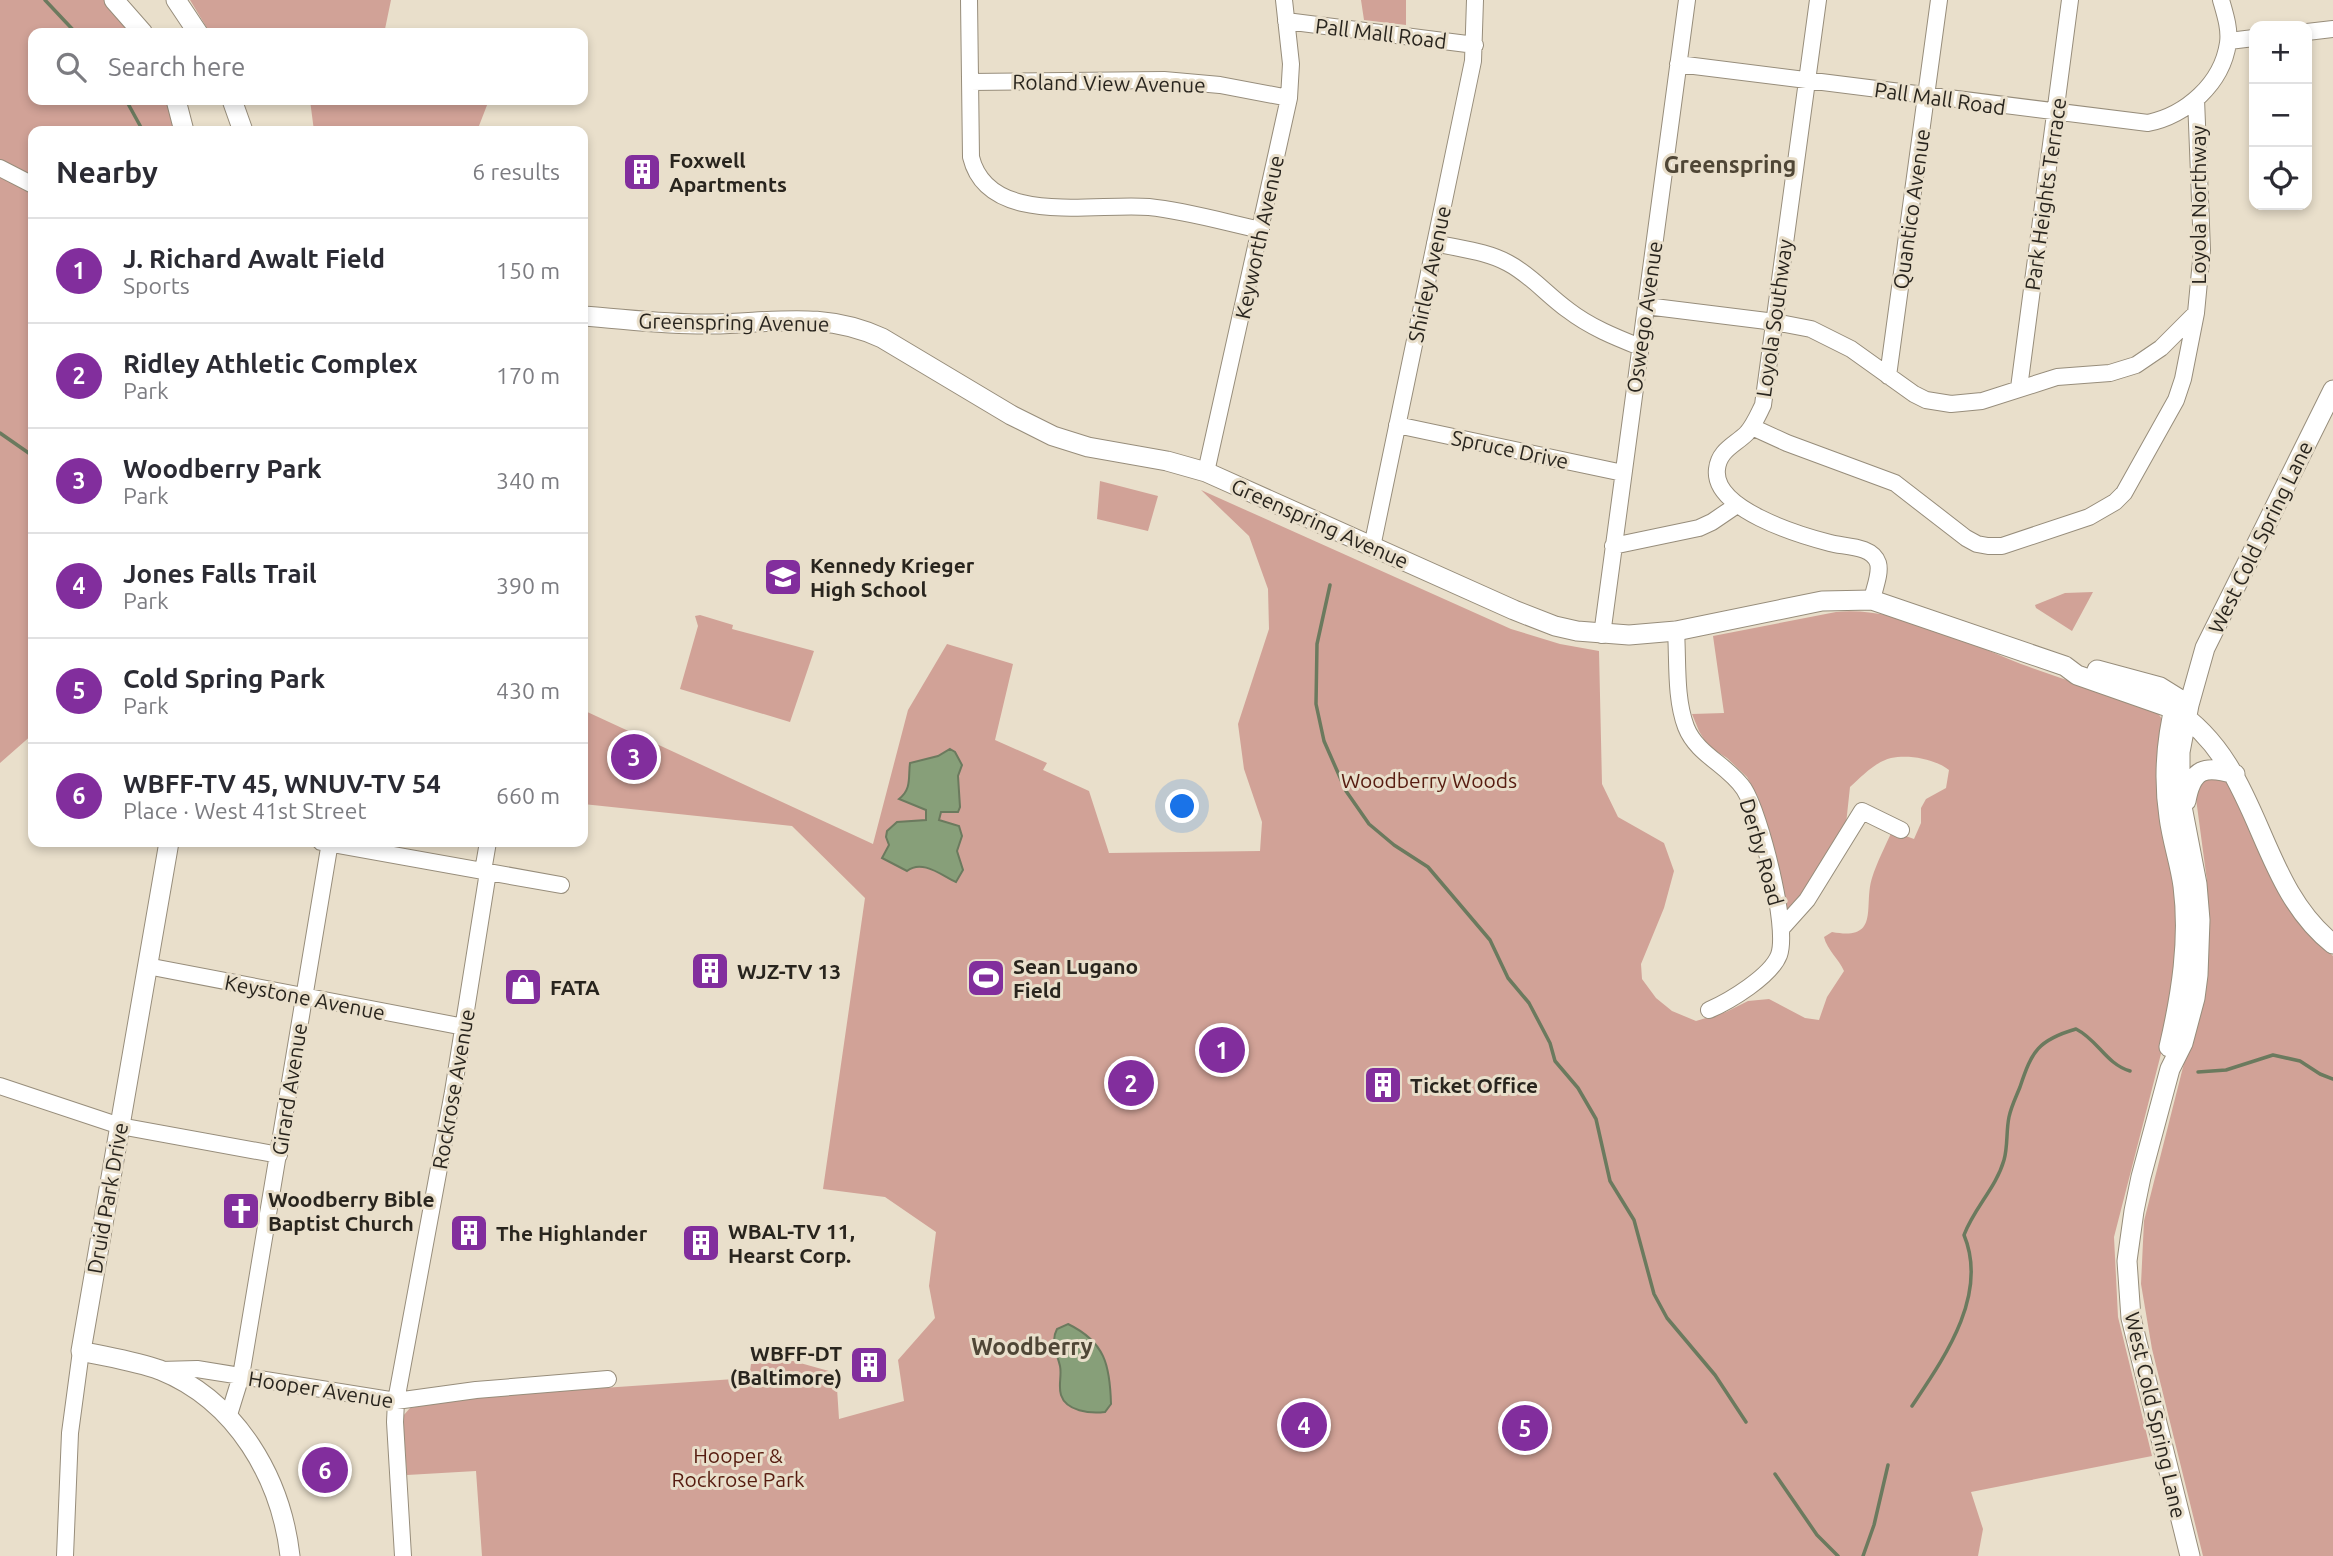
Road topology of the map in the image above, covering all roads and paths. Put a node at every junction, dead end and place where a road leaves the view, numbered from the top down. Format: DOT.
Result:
graph roads {
  1 [pos="114,0"];
  2 [pos="176,0"];
  3 [pos="969,0"];
  4 [pos="1284,0"];
  5 [pos="1475,0"];
  6 [pos="1687,0"];
  7 [pos="1818,0"];
  8 [pos="1939,0"];
  9 [pos="2070,0"];
  10 [pos="2221,0"];
  11 [pos="1286,21"];
  12 [pos="139,28"];
  13 [pos="195,28"];
  14 [pos="2333,29"];
  15 [pos="2312,31"];
  16 [pos="2249,38"];
  17 [pos="2229,40"];
  18 [pos="1475,46"];
  19 [pos="1678,64"];
  20 [pos="1807,80"];
  21 [pos="970,82"];
  22 [pos="1926,97"];
  23 [pos="1289,98"];
  24 [pos="2196,100"];
  25 [pos="177,105"];
  26 [pos="234,105"];
  27 [pos="2056,113"];
  28 [pos="183,126"];
  29 [pos="241,126"];
  30 [pos="0,168"];
  31 [pos="28,182"];
  32 [pos="1261,230"];
  33 [pos="1436,243"];
  34 [pos="1646,306"];
  35 [pos="2196,313"];
  36 [pos="588,316"];
  37 [pos="1775,322"];
  38 [pos="1640,347"];
  39 [pos="1888,376"];
  40 [pos="2019,388"];
  41 [pos="2333,390"];
  42 [pos="1397,425"];
  43 [pos="1752,427"];
  44 [pos="1206,472"];
  45 [pos="1623,472"];
  46 [pos="1737,505"];
  47 [pos="1613,545"];
  48 [pos="1372,547"];
  49 [pos="1872,600"];
  50 [pos="1676,631"];
  51 [pos="1602,635"];
  52 [pos="2182,707"];
  53 [pos="2235,774"];
  54 [pos="2184,816"];
  55 [pos="1901,830"];
  56 [pos="168,847"];
  57 [pos="326,847"];
  58 [pos="353,847"];
  59 [pos="488,847"];
  60 [pos="485,872"];
  61 [pos="561,885"];
  62 [pos="1782,929"];
  63 [pos="2333,936"];
  64 [pos="2333,944"];
  65 [pos="147,967"];
  66 [pos="304,997"];
  67 [pos="1709,1010"];
  68 [pos="464,1027"];
  69 [pos="2170,1069"];
  70 [pos="0,1086"];
  71 [pos="120,1126"];
  72 [pos="279,1154"];
  73 [pos="81,1352"];
  74 [pos="160,1370"];
  75 [pos="241,1376"];
  76 [pos="608,1379"];
  77 [pos="396,1401"];
  78 [pos="228,1418"];
  79 [pos="65,1556"];
  80 [pos="290,1556"];
  81 [pos="403,1556"];
  82 [pos="2190,1556"];
  1 -- 12 [label="main road"];
  2 -- 13 [label="main road"];
  3 -- 21 [label="street"];
  4 -- 11 [label="street, Keyworth Avenue"];
  5 -- 18 [label="street, Shirley Avenue"];
  6 -- 19 [label="street, Oswego Avenue"];
  7 -- 20 [label="street, Loyola Southway"];
  8 -- 22 [label="street, Quantico Avenue"];
  9 -- 27 [label="street, Park Heights Terrace"];
  10 -- 17 [label="street"];
  11 -- 18 [label="street, Pall Mall Road"];
  11 -- 23 [label="street, Keyworth Avenue"];
  14 -- 15 [label="street"];
  16 -- 17 [label="street"];
  17 -- 24 [label="street, Loyola Northway"];
  18 -- 33 [label="street, Shirley Avenue"];
  19 -- 20 [label="street, Pall Mall Road"];
  19 -- 34 [label="street, Oswego Avenue"];
  20 -- 22 [label="street, Pall Mall Road"];
  20 -- 37 [label="street, Loyola Southway"];
  21 -- 23 [label="street, Roland View Avenue"];
  21 -- 32 [label="street"];
  22 -- 27 [label="street, Pall Mall Road"];
  22 -- 39 [label="street, Quantico Avenue"];
  23 -- 32 [label="street, Keyworth Avenue"];
  24 -- 27 [label="street, Pall Mall Road"];
  24 -- 35 [label="street, Loyola Northway"];
  25 -- 28 [label="main road"];
  26 -- 29 [label="main road"];
  27 -- 40 [label="street, Park Heights Terrace"];
  30 -- 31 [label="street"];
  32 -- 44 [label="street, Keyworth Avenue"];
  33 -- 38 [label="street"];
  33 -- 42 [label="street, Shirley Avenue"];
  34 -- 37 [label="street"];
  34 -- 38 [label="street, Oswego Avenue"];
  35 -- 40 [label="street"];
  35 -- 43 [label="street, Loyola Northway"];
  36 -- 44 [label="main road, Greenspring Avenue"];
  37 -- 39 [label="street"];
  37 -- 43 [label="street, Loyola Southway"];
  38 -- 45 [label="street, Oswego Avenue"];
  39 -- 40 [label="street"];
  41 -- 52 [label="main road, West Cold Spring Lane"];
  42 -- 45 [label="street, Spruce Drive"];
  42 -- 48 [label="street, Shirley Avenue"];
  43 -- 46 [label="street, Loyola Southway"];
  44 -- 48 [label="main road, Greenspring Avenue"];
  45 -- 47 [label="street, Oswego Avenue"];
  46 -- 47 [label="street"];
  46 -- 49 [label="street"];
  47 -- 51 [label="street, Oswego Avenue"];
  48 -- 51 [label="main road, Greenspring Avenue"];
  49 -- 50 [label="main road, Greenspring Avenue"];
  49 -- 52 [label="main road, Greenspring Avenue"];
  50 -- 51 [label="main road, Greenspring Avenue"];
  50 -- 62 [label="street, Derby Road"];
  52 -- 53 [label="main road, Greenspring Avenue"];
  52 -- 54 [label="main road, West Cold Spring Lane"];
  52 -- 63 [label="main road, Greenspring Avenue"];
  52 -- 69 [label="main road, West Cold Spring Lane"];
  53 -- 54 [label="main road"];
  53 -- 64 [label="main road, Greenspring Avenue"];
  54 -- 69 [label="main road, West Cold Spring Lane"];
  55 -- 62 [label="street"];
  56 -- 65 [label="main road, Druid Park Drive"];
  57 -- 66 [label="street, Girard Avenue"];
  58 -- 60 [label="street"];
  59 -- 60 [label="street, Rockrose Avenue"];
  60 -- 61 [label="street"];
  60 -- 68 [label="street, Rockrose Avenue"];
  62 -- 67 [label="street"];
  65 -- 66 [label="street, Keystone Avenue"];
  65 -- 71 [label="main road, Druid Park Drive"];
  66 -- 68 [label="street, Keystone Avenue"];
  66 -- 72 [label="street, Girard Avenue"];
  68 -- 77 [label="street, Rockrose Avenue"];
  69 -- 82 [label="main road, West Cold Spring Lane"];
  70 -- 71 [label="street"];
  71 -- 72 [label="street"];
  71 -- 73 [label="main road, Druid Park Drive"];
  72 -- 75 [label="street, Girard Avenue"];
  73 -- 74 [label="main road"];
  73 -- 79 [label="street, Druid Park Drive"];
  74 -- 75 [label="street, Hooper Avenue"];
  74 -- 78 [label="main road"];
  75 -- 77 [label="street, Hooper Avenue"];
  75 -- 78 [label="street, Girard Avenue"];
  76 -- 77 [label="street, Hooper Avenue"];
  77 -- 81 [label="street, Rockrose Avenue"];
  78 -- 80 [label="main road"];
}
